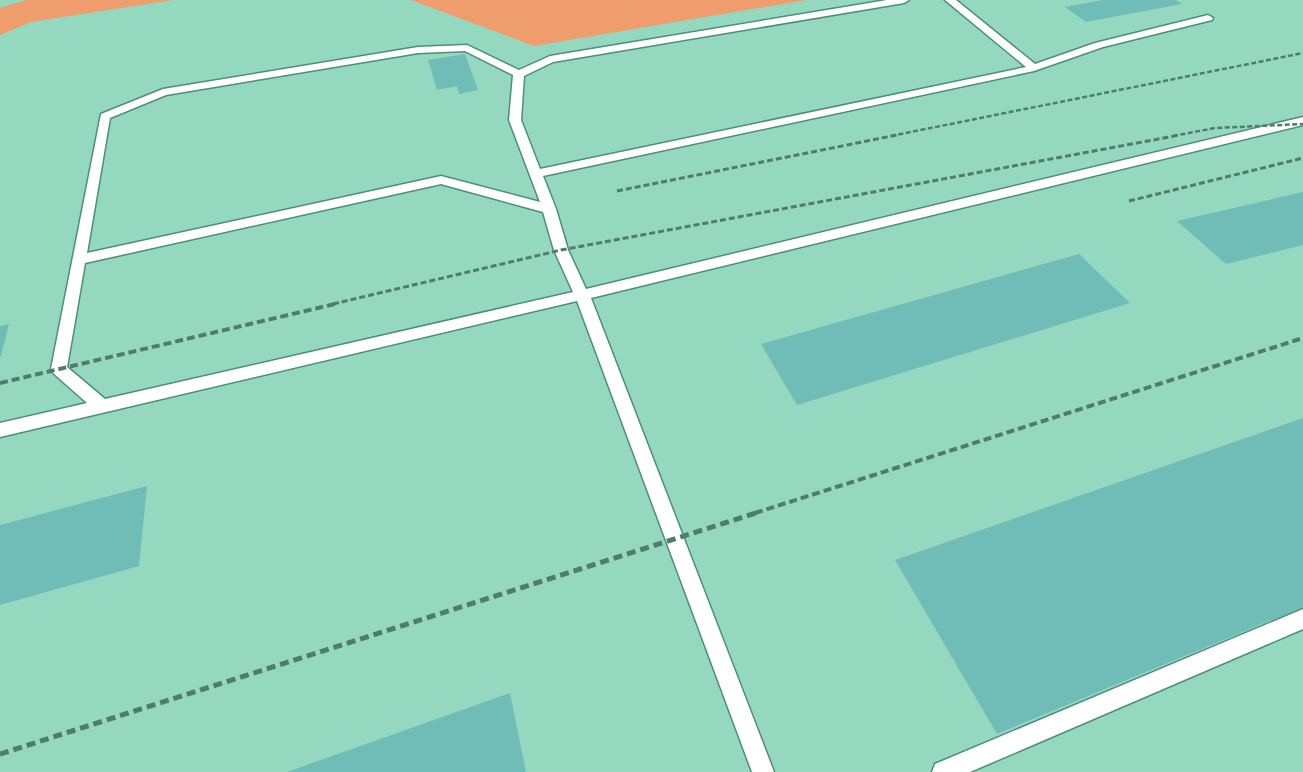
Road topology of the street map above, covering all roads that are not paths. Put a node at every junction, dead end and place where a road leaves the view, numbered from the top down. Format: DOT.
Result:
graph roads {
  1 [pos="904,0"];
  2 [pos="950,0"];
  3 [pos="1208,18"];
  4 [pos="1034,68"];
  5 [pos="519,74"];
  6 [pos="1303,121"];
  7 [pos="536,174"];
  8 [pos="549,209"];
  9 [pos="79,260"];
  10 [pos="582,295"];
  11 [pos="103,407"];
  12 [pos="0,430"];
  13 [pos="1303,619"];
  14 [pos="762,772"];
  15 [pos="943,772"];
  1 -- 5 [label="lane"];
  2 -- 4 [label="lane"];
  3 -- 4 [label="lane"];
  4 -- 7 [label="lane"];
  5 -- 7 [label="lane"];
  5 -- 9 [label="lane"];
  6 -- 10 [label="lane"];
  7 -- 8 [label="lane"];
  8 -- 9 [label="lane"];
  8 -- 10 [label="lane"];
  9 -- 11 [label="lane"];
  10 -- 11 [label="lane"];
  10 -- 14 [label="lane"];
  11 -- 12 [label="lane"];
  13 -- 15 [label="lane"];
}
